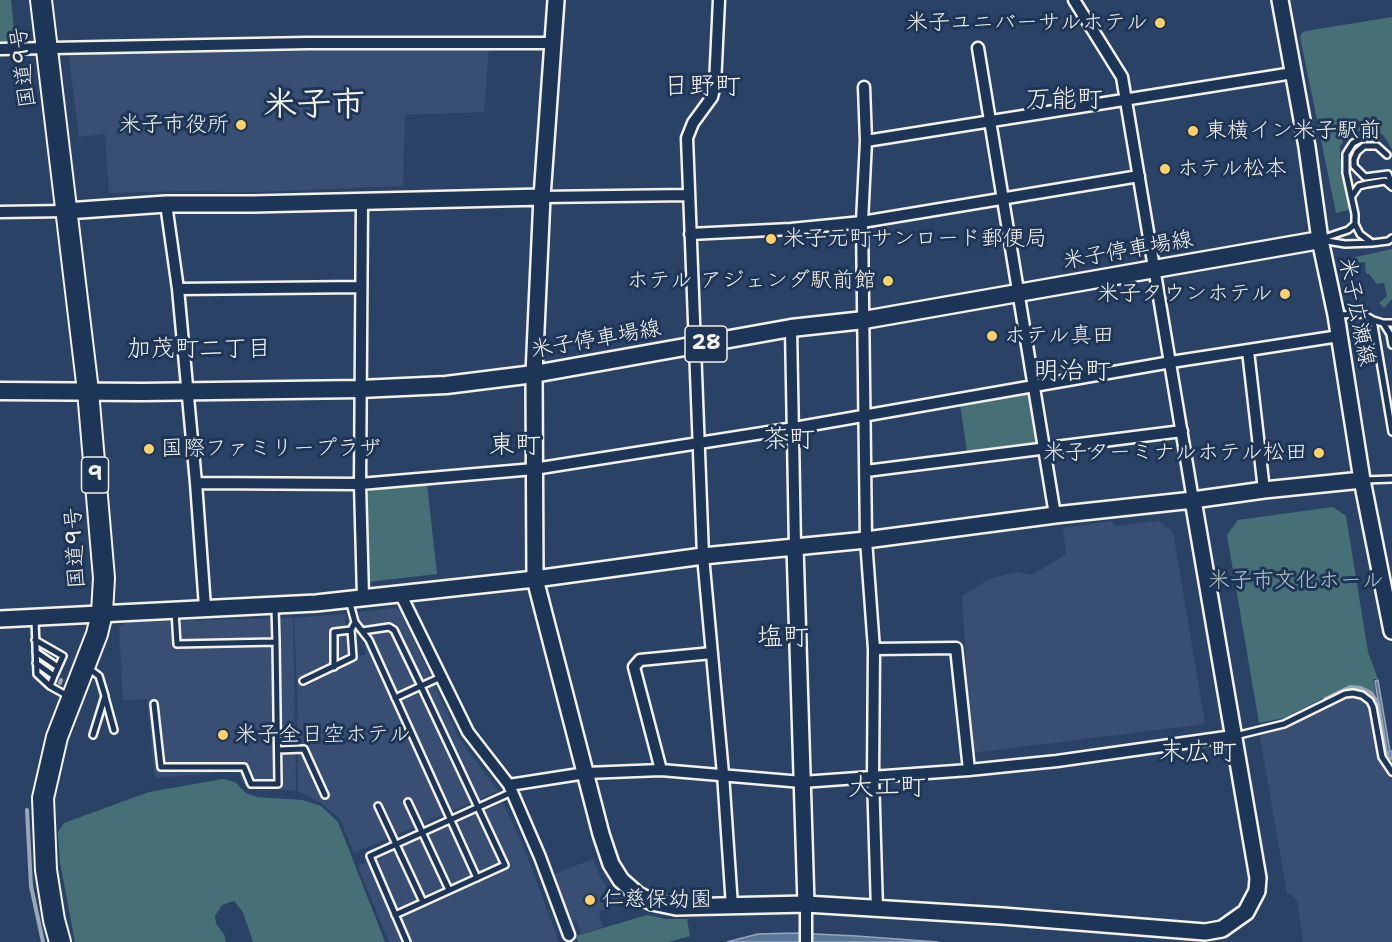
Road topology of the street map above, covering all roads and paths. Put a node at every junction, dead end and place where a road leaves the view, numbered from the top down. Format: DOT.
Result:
graph roads {
  1 [pos="41,0"];
  2 [pos="556,0"];
  3 [pos="719,0"];
  4 [pos="1074,0"];
  5 [pos="1280,0"];
  6 [pos="554,43"];
  7 [pos="46,48"];
  8 [pos="978,48"];
  9 [pos="0,49"];
  10 [pos="1293,72"];
  11 [pos="864,87"];
  12 [pos="1126,98"];
  13 [pos="991,121"];
  14 [pos="1373,138"];
  15 [pos="866,141"];
  16 [pos="1387,155"];
  17 [pos="1139,176"];
  18 [pos="1392,185"];
  19 [pos="688,195"];
  20 [pos="1352,196"];
  21 [pos="542,197"];
  22 [pos="1004,198"];
  23 [pos="362,202"];
  24 [pos="166,204"];
  25 [pos="66,211"];
  26 [pos="0,212"];
  27 [pos="862,222"];
  28 [pos="1354,224"];
  29 [pos="690,234"];
  30 [pos="1392,238"];
  31 [pos="1320,240"];
  32 [pos="1372,243"];
  33 [pos="1154,270"];
  34 [pos="360,287"];
  35 [pos="178,289"];
  36 [pos="1019,293"];
  37 [pos="1336,315"];
  38 [pos="864,320"];
  39 [pos="1373,320"];
  40 [pos="1383,323"];
  41 [pos="1392,323"];
  42 [pos="791,328"];
  43 [pos="1339,336"];
  44 [pos="1392,345"];
  45 [pos="695,346"];
  46 [pos="1248,351"];
  47 [pos="1171,362"];
  48 [pos="534,374"];
  49 [pos="1034,386"];
  50 [pos="360,389"];
  51 [pos="187,390"];
  52 [pos="0,391"];
  53 [pos="88,391"];
  54 [pos="865,416"];
  55 [pos="794,428"];
  56 [pos="1182,431"];
  57 [pos="1392,432"];
  58 [pos="698,442"];
  59 [pos="1045,447"];
  60 [pos="534,468"];
  61 [pos="866,471"];
  62 [pos="1392,479"];
  63 [pos="1362,480"];
  64 [pos="196,483"];
  65 [pos="360,484"];
  66 [pos="1264,490"];
  67 [pos="1193,500"];
  68 [pos="1055,515"];
  69 [pos="866,540"];
  70 [pos="795,547"];
  71 [pos="704,556"];
  72 [pos="534,579"];
  73 [pos="400,593"];
  74 [pos="1389,593"];
  75 [pos="356,598"];
  76 [pos="275,605"];
  77 [pos="204,607"];
  78 [pos="175,609"];
  79 [pos="102,612"];
  80 [pos="35,617"];
  81 [pos="0,619"];
  82 [pos="355,622"];
  83 [pos="351,630"];
  84 [pos="362,631"];
  85 [pos="1392,631"];
  86 [pos="35,640"];
  87 [pos="276,642"];
  88 [pos="874,649"];
  89 [pos="36,652"];
  90 [pos="712,652"];
  91 [pos="36,663"];
  92 [pos="86,666"];
  93 [pos="58,667"];
  94 [pos="334,667"];
  95 [pos="54,676"];
  96 [pos="441,677"];
  97 [pos="303,681"];
  98 [pos="50,686"];
  99 [pos="421,686"];
  100 [pos="105,696"];
  101 [pos="72,698"];
  102 [pos="394,698"];
  103 [pos="154,704"];
  104 [pos="114,730"];
  105 [pos="93,735"];
  106 [pos="1233,736"];
  107 [pos="278,750"];
  108 [pos="661,770"];
  109 [pos="969,770"];
  110 [pos="1392,772"];
  111 [pos="586,773"];
  112 [pos="723,774"];
  113 [pos="873,776"];
  114 [pos="802,782"];
  115 [pos="511,789"];
  116 [pos="324,795"];
  117 [pos="408,802"];
  118 [pos="378,806"];
  119 [pos="478,807"];
  120 [pos="450,820"];
  121 [pos="422,832"];
  122 [pos="396,844"];
  123 [pos="477,878"];
  124 [pos="449,890"];
  125 [pos="423,903"];
  126 [pos="806,904"];
  127 [pos="732,906"];
  128 [pos="877,910"];
  129 [pos="395,915"];
  130 [pos="569,935"];
  131 [pos="60,942"];
  132 [pos="407,942"];
  133 [pos="806,942"];
  1 -- 7 [label="highway, 国道9号 / 9"];
  2 -- 6 [label="street"];
  3 -- 19 [label="street"];
  4 -- 12 [label="street"];
  5 -- 10 [label="street, 米子広瀬線"];
  6 -- 7 [label="street"];
  6 -- 21 [label="street"];
  7 -- 9 [label="street"];
  7 -- 25 [label="highway, 国道9号 / 9"];
  8 -- 13 [label="street"];
  10 -- 12 [label="street"];
  10 -- 31 [label="street, 米子広瀬線"];
  11 -- 15 [label="street"];
  12 -- 13 [label="street"];
  12 -- 17 [label="street"];
  13 -- 15 [label="street"];
  13 -- 22 [label="street"];
  14 -- 20 [label="lane"];
  15 -- 27 [label="street"];
  16 -- 18 [label="lane"];
  17 -- 22 [label="street"];
  17 -- 33 [label="street"];
  18 -- 20 [label="lane"];
  19 -- 21 [label="street"];
  19 -- 29 [label="street"];
  20 -- 28 [label="lane"];
  21 -- 23 [label="street"];
  21 -- 48 [label="street"];
  22 -- 27 [label="street"];
  22 -- 36 [label="street"];
  23 -- 24 [label="street"];
  23 -- 34 [label="street"];
  24 -- 25 [label="street"];
  24 -- 35 [label="street"];
  25 -- 26 [label="street"];
  25 -- 53 [label="highway, 国道9号 / 9"];
  27 -- 29 [label="street"];
  27 -- 38 [label="street"];
  28 -- 31 [label="lane"];
  28 -- 32 [label="lane"];
  29 -- 45 [label="street"];
  30 -- 32 [label="lane"];
  31 -- 32 [label="lane"];
  31 -- 33 [label="main road, 米子停車場線 / 28"];
  31 -- 37 [label="street, 米子広瀬線"];
  33 -- 36 [label="main road, 米子停車場線 / 28"];
  33 -- 47 [label="street"];
  34 -- 35 [label="street"];
  34 -- 50 [label="street"];
  35 -- 51 [label="street"];
  36 -- 38 [label="main road, 米子停車場線 / 28"];
  36 -- 49 [label="street"];
  37 -- 39 [label="lane"];
  37 -- 43 [label="street, 米子広瀬線"];
  38 -- 42 [label="main road, 米子停車場線 / 28"];
  38 -- 54 [label="street"];
  39 -- 40 [label="lane"];
  39 -- 57 [label="lane"];
  40 -- 41 [label="lane"];
  40 -- 44 [label="lane"];
  42 -- 45 [label="main road, 米子停車場線 / 28"];
  42 -- 55 [label="street"];
  43 -- 46 [label="street"];
  43 -- 63 [label="street, 米子広瀬線"];
  45 -- 48 [label="main road, 米子停車場線 / 28"];
  45 -- 58 [label="street"];
  46 -- 47 [label="street"];
  46 -- 66 [label="street"];
  47 -- 49 [label="street"];
  47 -- 56 [label="street"];
  48 -- 50 [label="main road, 米子停車場線 / 28"];
  48 -- 60 [label="street"];
  49 -- 54 [label="street"];
  49 -- 59 [label="street"];
  50 -- 51 [label="main road, 米子停車場線 / 28"];
  50 -- 65 [label="street"];
  51 -- 53 [label="main road, 米子停車場線 / 28"];
  51 -- 64 [label="street"];
  52 -- 53 [label="main road, 米子停車場線"];
  53 -- 79 [label="highway, 国道9号 / 9"];
  54 -- 55 [label="street"];
  54 -- 61 [label="street"];
  55 -- 58 [label="street"];
  55 -- 70 [label="street"];
  56 -- 59 [label="street"];
  56 -- 67 [label="street"];
  58 -- 60 [label="street"];
  58 -- 71 [label="street"];
  59 -- 61 [label="street"];
  59 -- 68 [label="street"];
  60 -- 65 [label="street"];
  60 -- 72 [label="street"];
  61 -- 69 [label="street"];
  62 -- 63 [label="lane"];
  63 -- 66 [label="street"];
  63 -- 74 [label="street, 米子広瀬線"];
  64 -- 65 [label="street"];
  64 -- 77 [label="street"];
  65 -- 75 [label="street"];
  66 -- 67 [label="street"];
  67 -- 68 [label="street"];
  67 -- 106 [label="street"];
  68 -- 69 [label="street"];
  69 -- 70 [label="street"];
  69 -- 88 [label="street"];
  70 -- 71 [label="street"];
  70 -- 114 [label="street"];
  71 -- 72 [label="street"];
  71 -- 90 [label="street"];
  72 -- 73 [label="street"];
  72 -- 111 [label="street"];
  73 -- 75 [label="street"];
  73 -- 96 [label="street"];
  74 -- 85 [label="street, 米子広瀬線"];
  75 -- 76 [label="street"];
  75 -- 82 [label="lane"];
  76 -- 77 [label="street"];
  76 -- 87 [label="lane"];
  77 -- 78 [label="street"];
  78 -- 79 [label="street"];
  78 -- 87 [label="lane"];
  79 -- 80 [label="street"];
  79 -- 92 [label="highway, 国道9号 / 9"];
  80 -- 81 [label="street"];
  80 -- 86 [label="lane"];
  82 -- 83 [label="lane"];
  82 -- 84 [label="lane"];
  83 -- 94 [label="lane"];
  83 -- 94 [label="lane"];
  84 -- 99 [label="lane"];
  84 -- 102 [label="lane"];
  86 -- 89 [label="lane"];
  86 -- 93 [label="lane"];
  87 -- 107 [label="lane"];
  88 -- 109 [label="street"];
  88 -- 113 [label="street"];
  89 -- 91 [label="lane"];
  89 -- 93 [label="lane"];
  90 -- 108 [label="street"];
  90 -- 112 [label="street"];
  91 -- 95 [label="lane"];
  91 -- 98 [label="lane"];
  92 -- 100 [label="lane"];
  92 -- 101 [label="highway, 国道9号 / 9"];
  93 -- 95 [label="lane"];
  94 -- 97 [label="lane"];
  95 -- 98 [label="lane"];
  96 -- 99 [label="lane"];
  96 -- 115 [label="street"];
  98 -- 101 [label="lane"];
  99 -- 102 [label="lane"];
  99 -- 119 [label="lane"];
  100 -- 104 [label="lane"];
  100 -- 105 [label="lane"];
  101 -- 131 [label="highway, 国道9号 / 9"];
  102 -- 120 [label="lane"];
  103 -- 107 [label="lane"];
  106 -- 109 [label="street"];
  106 -- 110 [label="lane"];
  106 -- 128 [label="street"];
  107 -- 116 [label="lane"];
  108 -- 111 [label="street"];
  108 -- 112 [label="street"];
  109 -- 113 [label="street"];
  111 -- 115 [label="street"];
  111 -- 127 [label="street"];
  112 -- 114 [label="street"];
  112 -- 127 [label="street"];
  113 -- 114 [label="street"];
  113 -- 128 [label="street"];
  114 -- 126 [label="street"];
  115 -- 119 [label="lane"];
  115 -- 130 [label="street"];
  117 -- 121 [label="lane"];
  118 -- 122 [label="lane"];
  119 -- 120 [label="lane"];
  119 -- 123 [label="lane"];
  120 -- 121 [label="lane"];
  120 -- 123 [label="lane"];
  121 -- 122 [label="lane"];
  121 -- 124 [label="lane"];
  122 -- 125 [label="lane"];
  122 -- 129 [label="lane"];
  123 -- 124 [label="lane"];
  124 -- 125 [label="lane"];
  125 -- 129 [label="lane"];
  126 -- 127 [label="street"];
  126 -- 128 [label="street"];
  126 -- 133 [label="street"];
  129 -- 132 [label="lane"];
}
